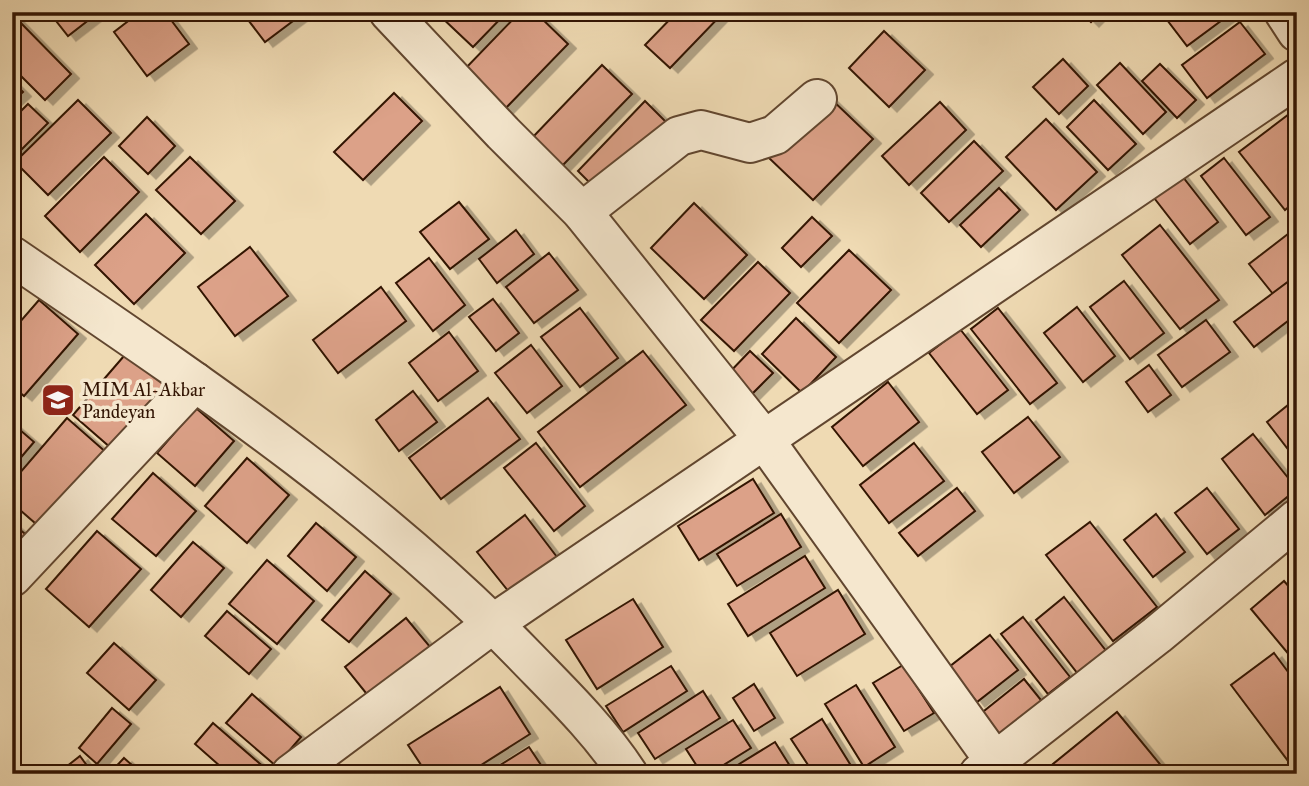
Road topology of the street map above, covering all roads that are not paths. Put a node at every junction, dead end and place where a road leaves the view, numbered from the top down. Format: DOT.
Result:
graph roads {
  1 [pos="389,12"];
  2 [pos="1284,12"];
  3 [pos="1297,32"];
  4 [pos="1297,78"];
  5 [pos="817,99"];
  6 [pos="582,212"];
  7 [pos="12,256"];
  8 [pos="195,382"];
  9 [pos="763,438"];
  10 [pos="1297,519"];
  11 [pos="12,577"];
  12 [pos="494,623"];
  13 [pos="993,770"];
  14 [pos="290,774"];
  15 [pos="628,774"];
  1 -- 6 [label="street"];
  2 -- 3 [label="street"];
  4 -- 9 [label="street"];
  5 -- 6 [label="street"];
  6 -- 9 [label="street"];
  7 -- 8 [label="street"];
  8 -- 11 [label="street"];
  8 -- 12 [label="street"];
  9 -- 12 [label="street"];
  9 -- 13 [label="street"];
  10 -- 13 [label="street"];
  12 -- 14 [label="street"];
  12 -- 15 [label="street"];
}
